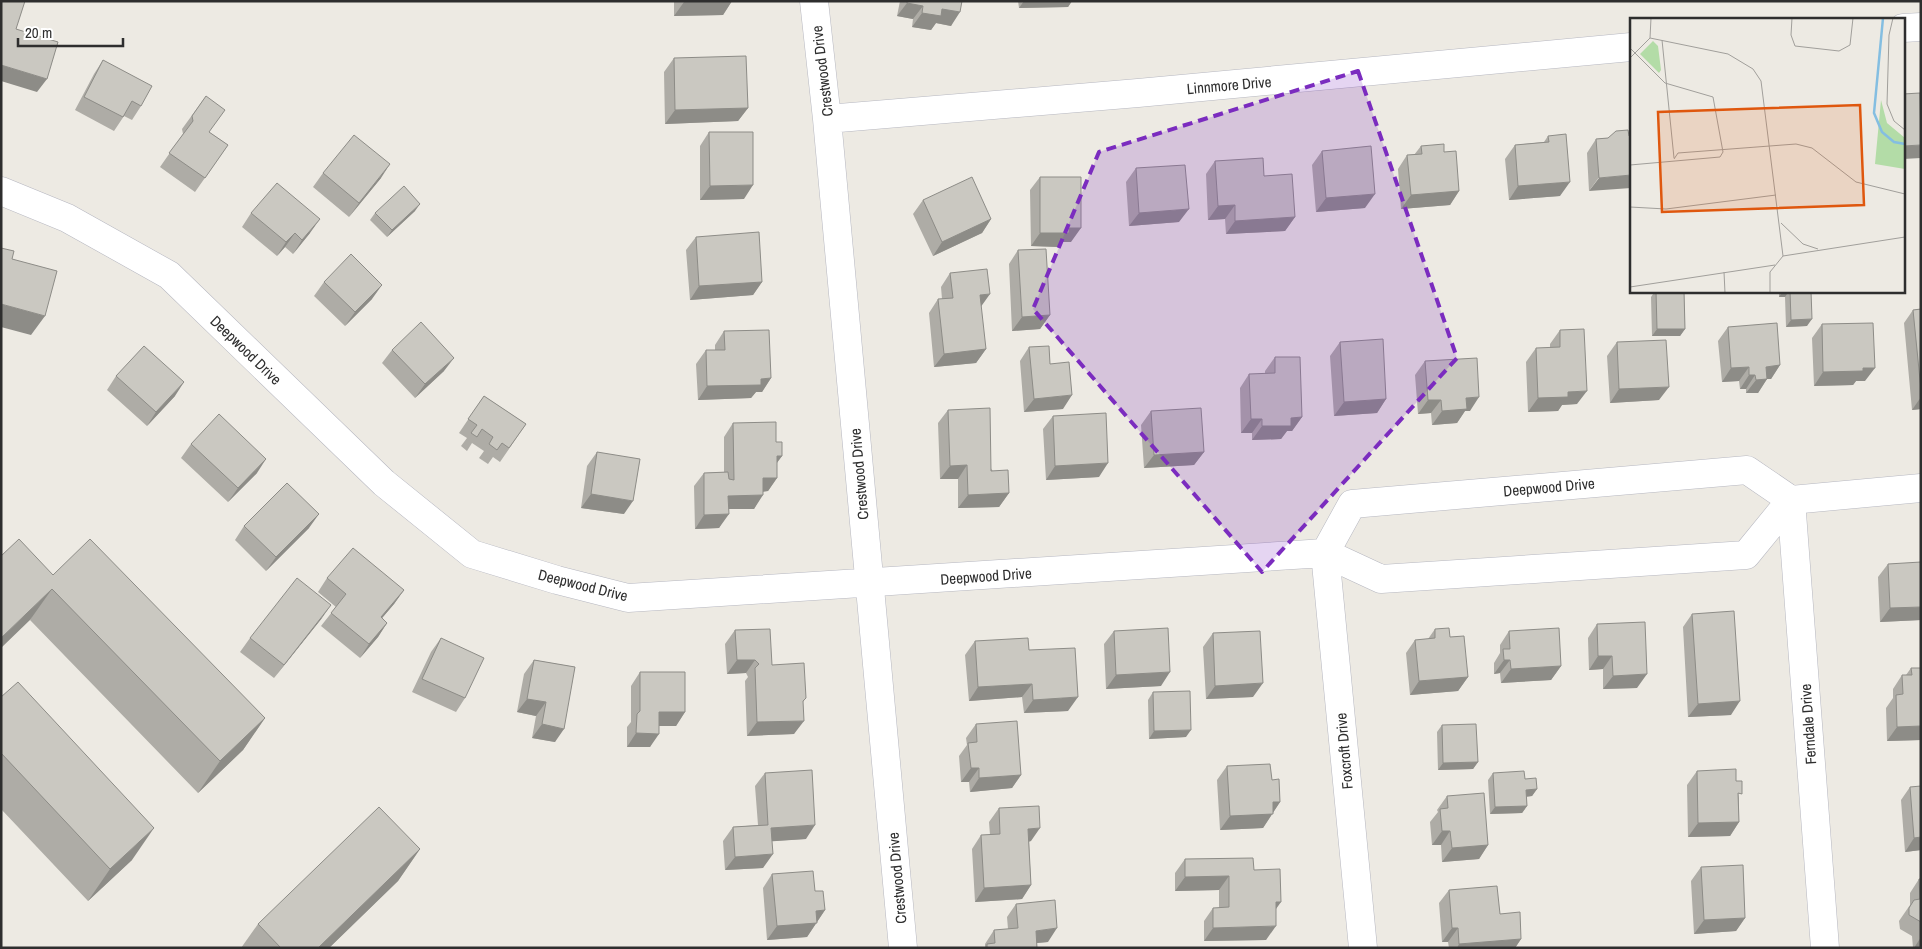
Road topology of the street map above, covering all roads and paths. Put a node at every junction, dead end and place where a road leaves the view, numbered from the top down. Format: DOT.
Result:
graph roads {
  1 [pos="814,1"];
  2 [pos="1921,27"];
  3 [pos="1904,28"];
  4 [pos="1630,47"];
  5 [pos="827,119"];
  6 [pos="1,191"];
  7 [pos="1921,488"];
  8 [pos="1792,500"];
  9 [pos="1325,553"];
  10 [pos="869,584"];
  11 [pos="903,948"];
  12 [pos="1362,948"];
  13 [pos="1825,948"];
  1 -- 5 [label="street, Crestwood Drive"];
  2 -- 3 [label="street"];
  4 -- 5 [label="street, Linnmore Drive"];
  5 -- 10 [label="street, Crestwood Drive"];
  6 -- 10 [label="street, Deepwood Drive"];
  7 -- 8 [label="street"];
  8 -- 9 [label="street, Deepwood Drive"];
  8 -- 9 [label="street, Deepwood Drive"];
  8 -- 13 [label="street, Ferndale Drive"];
  9 -- 10 [label="street, Deepwood Drive"];
  9 -- 12 [label="street, Foxcroft Drive"];
  10 -- 11 [label="street, Crestwood Drive"];
}
